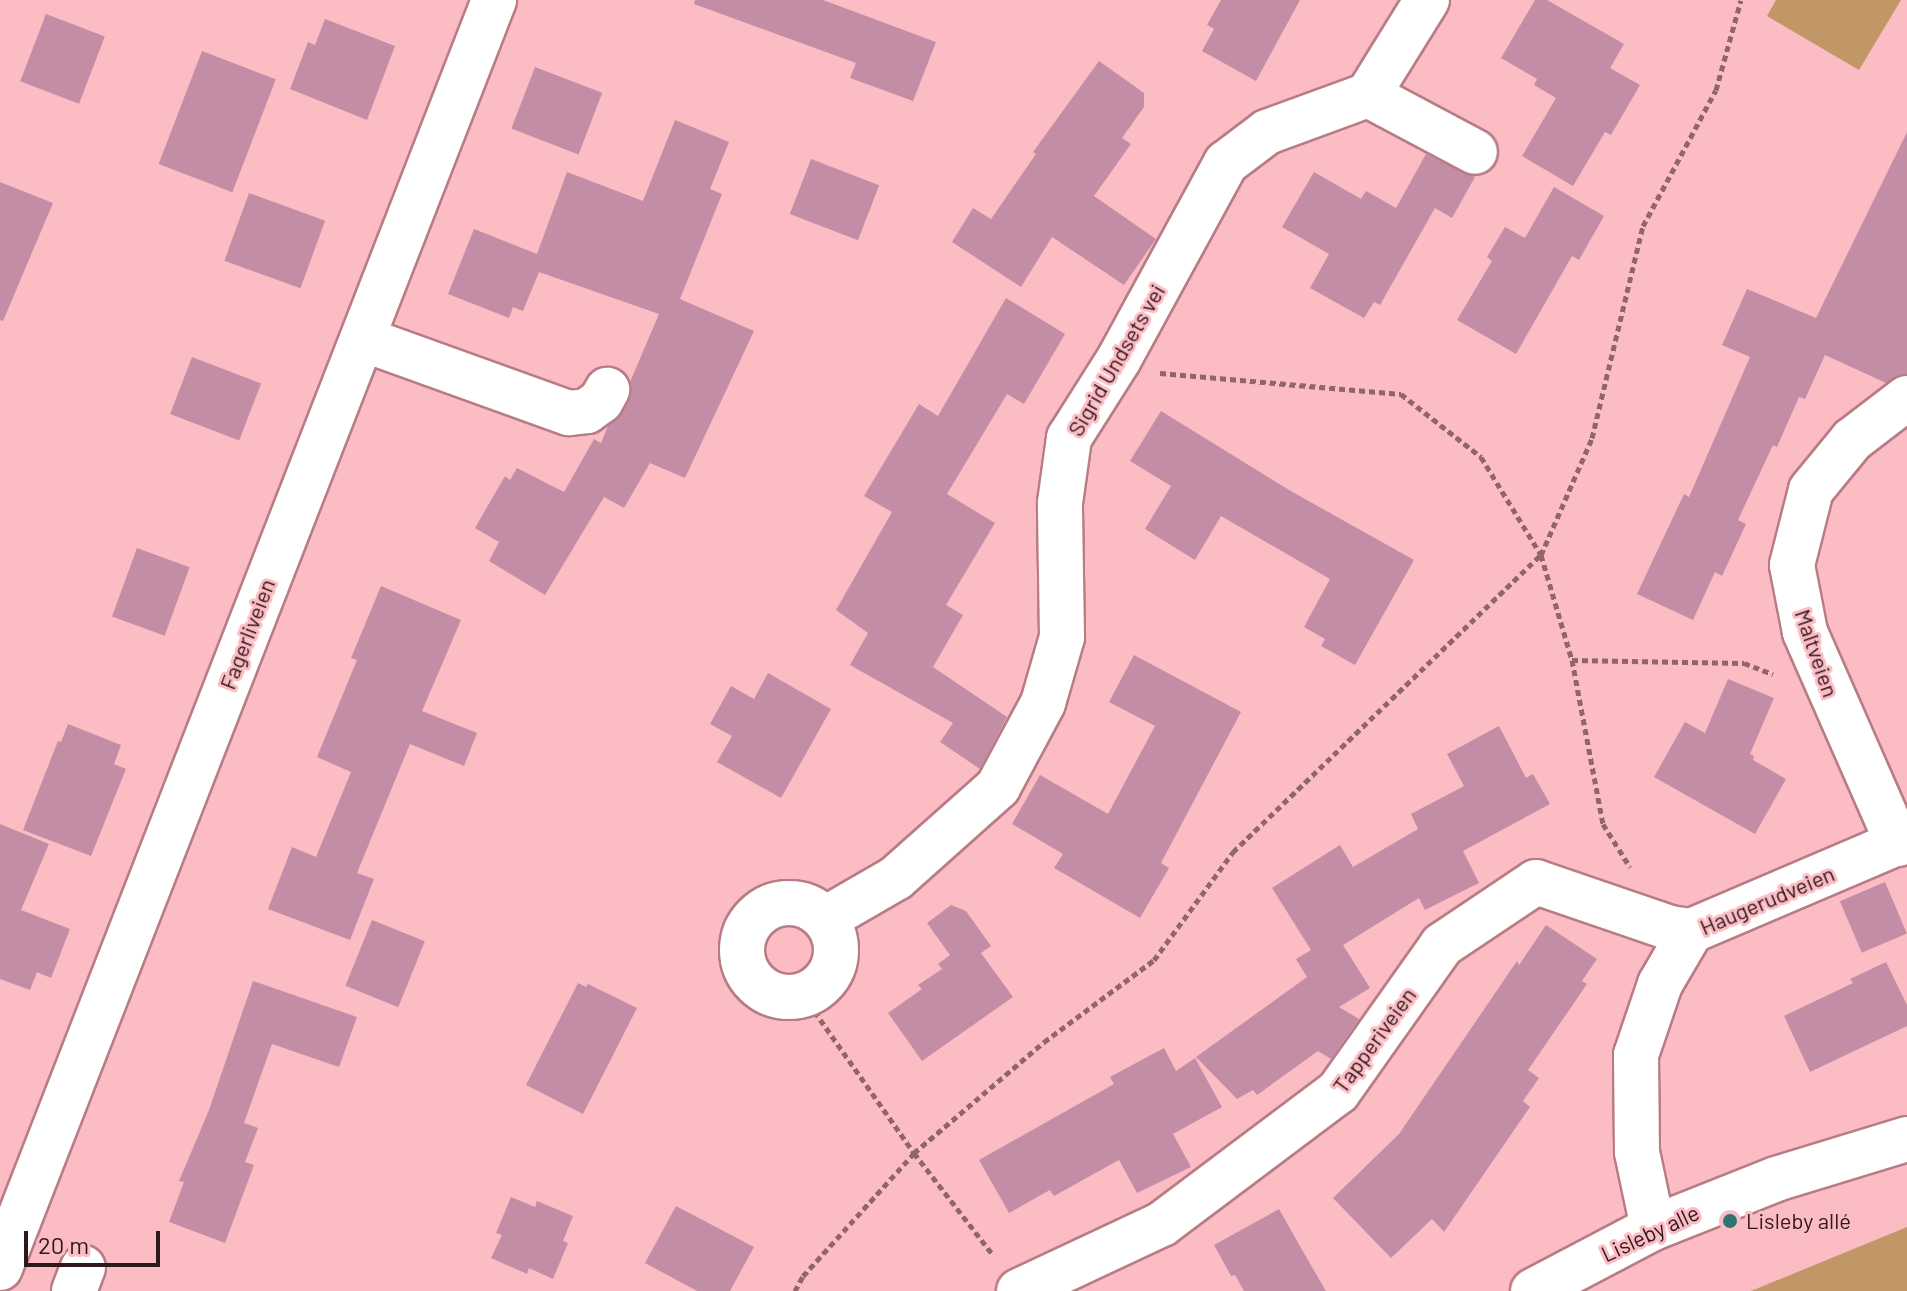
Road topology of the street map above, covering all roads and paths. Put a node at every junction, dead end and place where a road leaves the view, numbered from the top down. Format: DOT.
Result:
graph roads {
  1 [pos="494,0"];
  2 [pos="1427,0"];
  3 [pos="1741,0"];
  4 [pos="1368,95"];
  5 [pos="1475,152"];
  6 [pos="363,339"];
  7 [pos="1119,359"];
  8 [pos="607,390"];
  9 [pos="1907,398"];
  10 [pos="1541,555"];
  11 [pos="1572,660"];
  12 [pos="1831,696"];
  13 [pos="1902,841"];
  14 [pos="825,919"];
  15 [pos="1681,930"];
  16 [pos="803,995"];
  17 [pos="1907,1139"];
  18 [pos="914,1153"];
  19 [pos="1653,1228"];
  20 [pos="0,1268"];
  21 [pos="795,1291"];
  22 [pos="1020,1291"];
  23 [pos="1533,1291"];
  1 -- 6 [label="street, Fagerliveien"];
  2 -- 4 [label="street"];
  3 -- 10 [label="path"];
  4 -- 5 [label="street"];
  4 -- 7 [label="street, Sigrid Undsets vei"];
  6 -- 8 [label="street"];
  6 -- 20 [label="street, Fagerliveien"];
  7 -- 10 [label="path"];
  7 -- 14 [label="street, Sigrid Undsets vei"];
  9 -- 12 [label="street, Maltveien"];
  10 -- 11 [label="path"];
  10 -- 18 [label="path"];
  11 -- 12 [label="path"];
  11 -- 15 [label="path"];
  12 -- 13 [label="street, Maltveien"];
  13 -- 15 [label="street, Haugerudveien"];
  14 -- 16 [label="street"];
  14 -- 16 [label="street"];
  15 -- 19 [label="street, Haugerudveien"];
  15 -- 22 [label="street, Tapperiveien"];
  16 -- 18 [label="path"];
  17 -- 19 [label="street, Lisleby alle"];
  18 -- 21 [label="path"];
  18 -- 22 [label="path"];
  19 -- 23 [label="street, Lisleby alle"];
}
